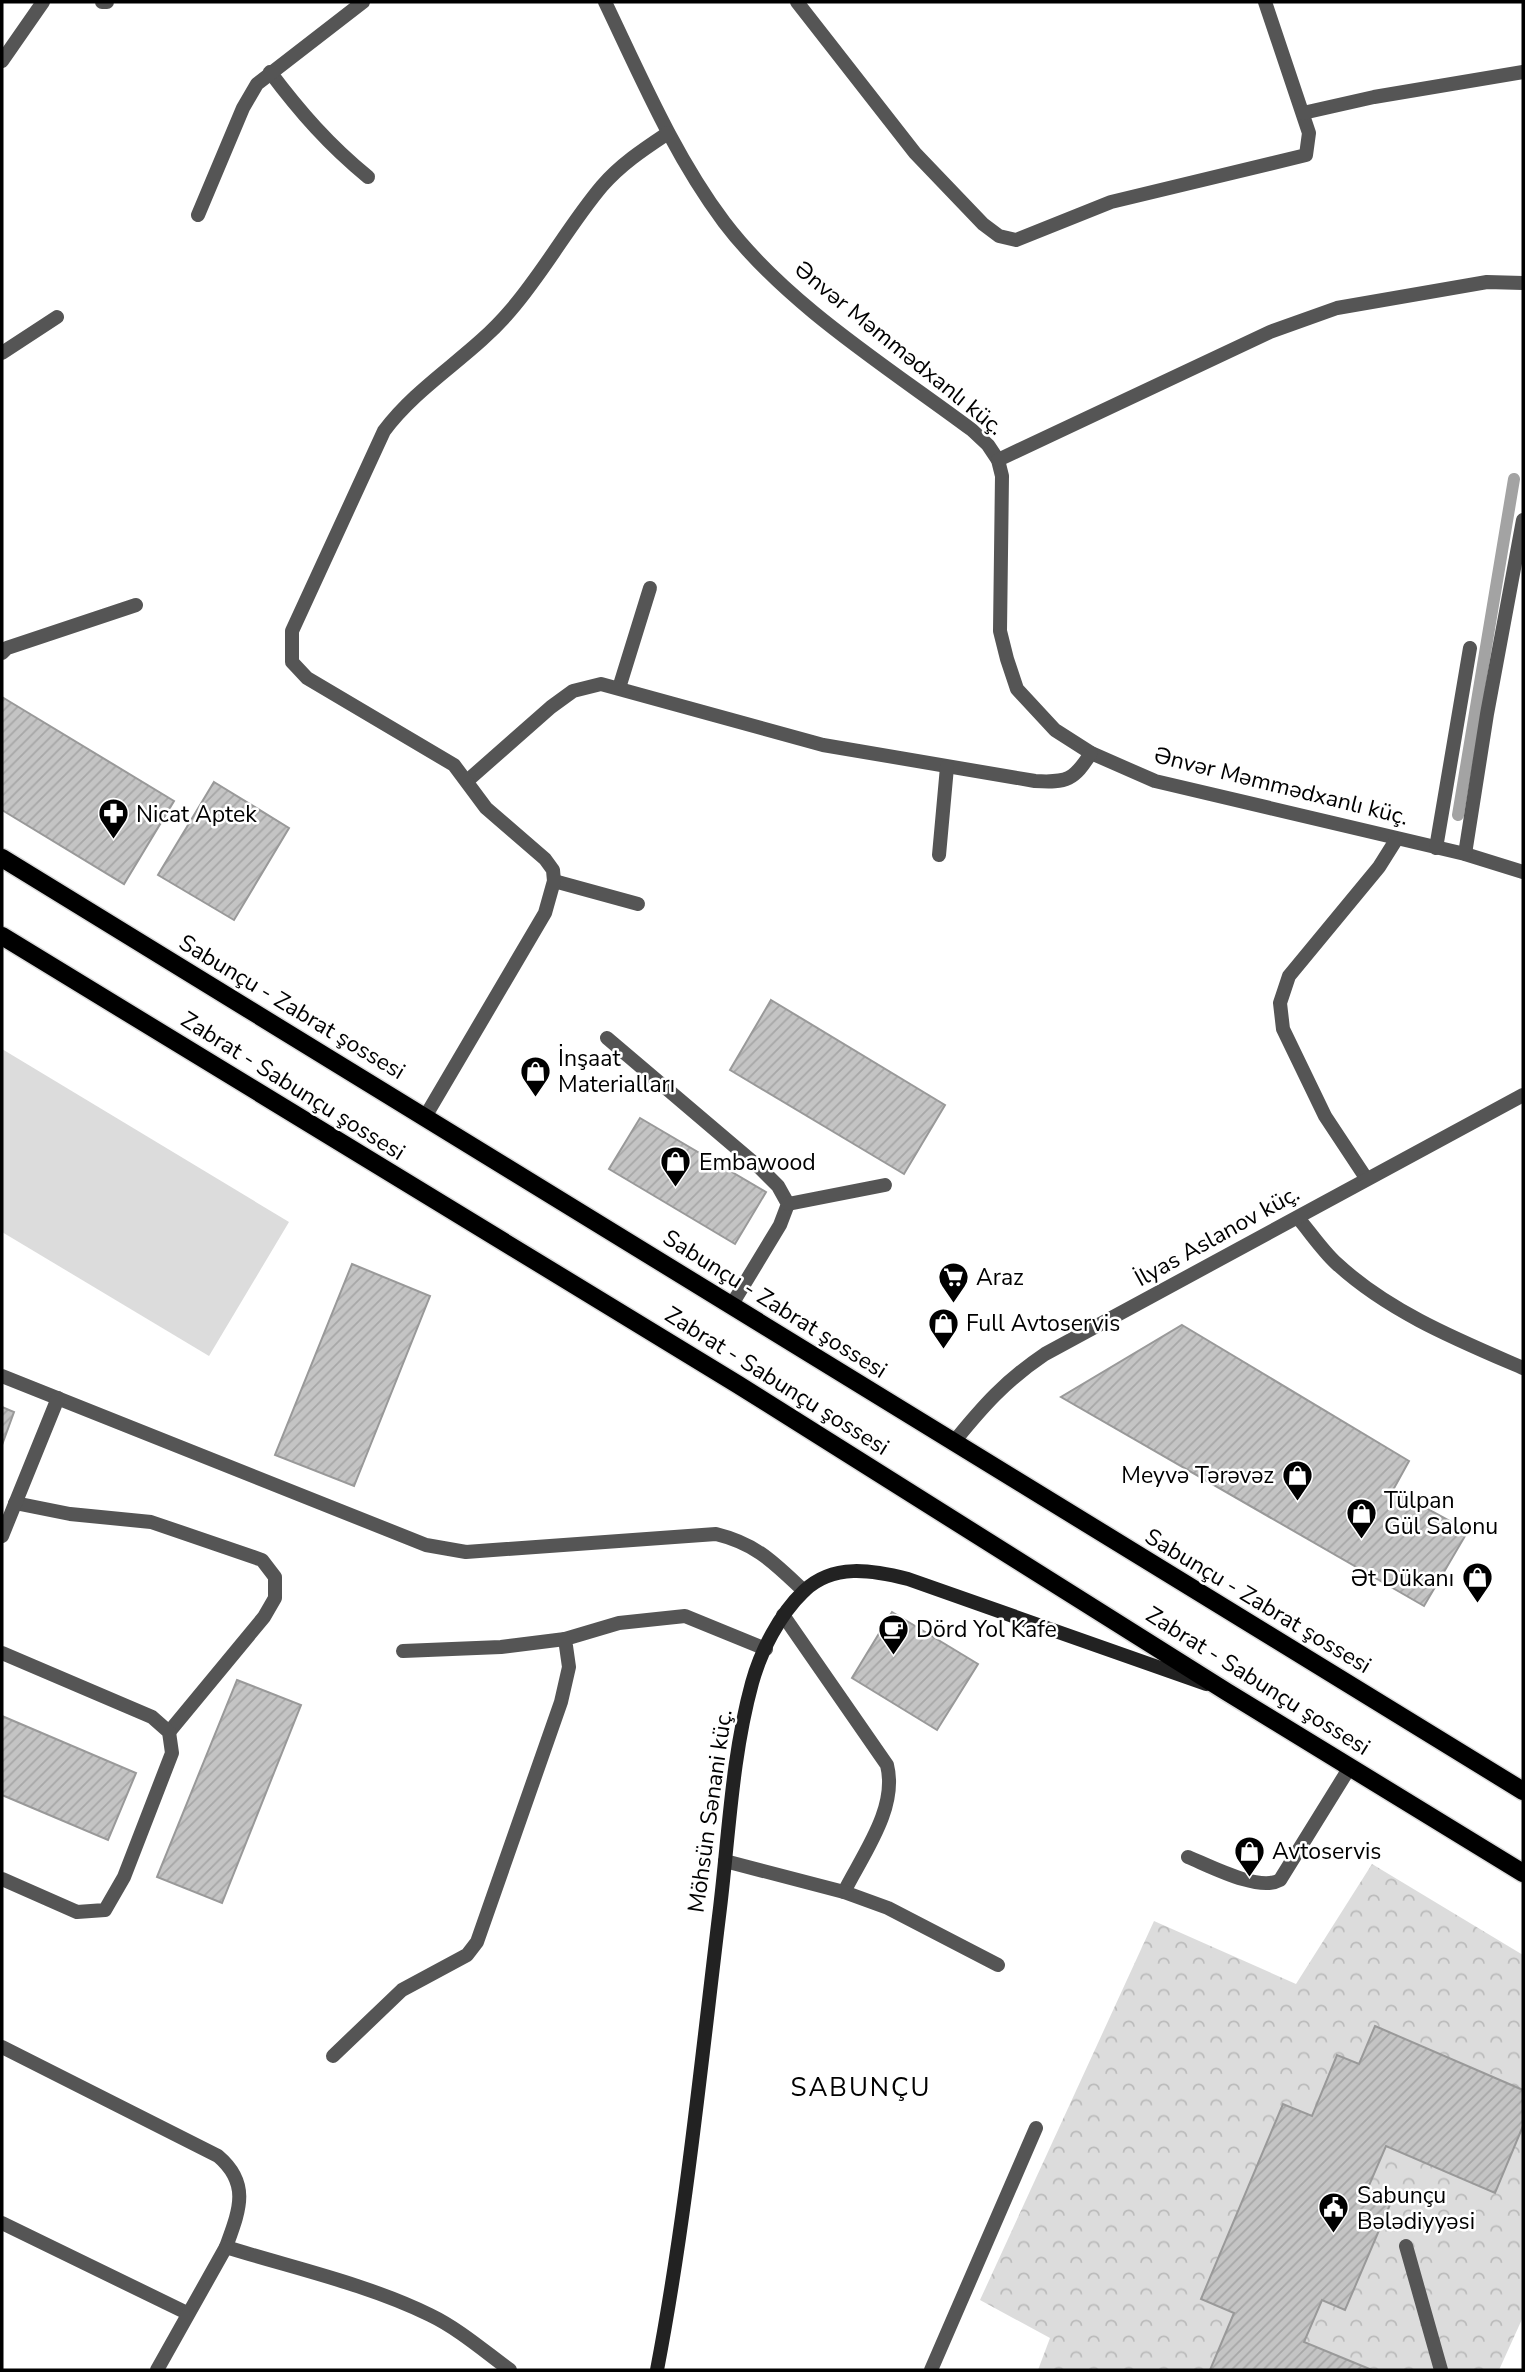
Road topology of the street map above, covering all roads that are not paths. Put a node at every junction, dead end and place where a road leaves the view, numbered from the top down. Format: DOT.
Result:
graph roads {
  1 [pos="43,2"];
  2 [pos="102,2"];
  3 [pos="107,2"];
  4 [pos="363,2"];
  5 [pos="606,2"];
  6 [pos="797,2"];
  7 [pos="1265,2"];
  8 [pos="2,61"];
  9 [pos="270,72"];
  10 [pos="1523,72"];
  11 [pos="1303,113"];
  12 [pos="668,133"];
  13 [pos="368,177"];
  14 [pos="198,215"];
  15 [pos="1523,283"];
  16 [pos="57,317"];
  17 [pos="2,352"];
  18 [pos="998,460"];
  19 [pos="1523,520"];
  20 [pos="650,588"];
  21 [pos="136,605"];
  22 [pos="1470,648"];
  23 [pos="2,653"];
  24 [pos="618,688"];
  25 [pos="1091,753"];
  26 [pos="947,766"];
  27 [pos="467,781"];
  28 [pos="1396,840"];
  29 [pos="1436,848"];
  30 [pos="1465,854"];
  31 [pos="939,855"];
  32 [pos="2,858"];
  33 [pos="1523,872"];
  34 [pos="554,881"];
  35 [pos="638,904"];
  36 [pos="2,936"];
  37 [pos="607,1038"];
  38 [pos="1523,1095"];
  39 [pos="425,1117"];
  40 [pos="1366,1178"];
  41 [pos="885,1185"];
  42 [pos="788,1204"];
  43 [pos="1298,1218"];
  44 [pos="731,1306"];
  45 [pos="1523,1368"];
  46 [pos="2,1376"];
  47 [pos="58,1398"];
  48 [pos="953,1443"];
  49 [pos="15,1503"];
  50 [pos="2,1535"];
  51 [pos="804,1591"];
  52 [pos="783,1615"];
  53 [pos="565,1639"];
  54 [pos="766,1649"];
  55 [pos="403,1651"];
  56 [pos="2,1653"];
  57 [pos="1227,1692"];
  58 [pos="169,1732"];
  59 [pos="1350,1767"];
  60 [pos="1523,1791"];
  61 [pos="1188,1857"];
  62 [pos="725,1861"];
  63 [pos="1523,1873"];
  64 [pos="2,1879"];
  65 [pos="845,1892"];
  66 [pos="998,1965"];
  67 [pos="2,2047"];
  68 [pos="333,2056"];
  69 [pos="1036,2128"];
  70 [pos="2,2222"];
  71 [pos="1406,2246"];
  72 [pos="226,2247"];
  73 [pos="187,2313"];
  74 [pos="157,2370"];
  75 [pos="510,2370"];
  76 [pos="657,2370"];
  77 [pos="931,2370"];
  78 [pos="1441,2370"];
  1 -- 8 [label="street"];
  2 -- 3 [label="street"];
  4 -- 9 [label="street"];
  5 -- 12 [label="street, Ənvər Məmmədxanlı küç."];
  6 -- 11 [label="street"];
  7 -- 11 [label="street"];
  9 -- 13 [label="street"];
  9 -- 14 [label="street"];
  10 -- 11 [label="street"];
  12 -- 18 [label="street, Ənvər Məmmədxanlı küç."];
  12 -- 27 [label="street"];
  15 -- 18 [label="street"];
  16 -- 17 [label="street"];
  18 -- 25 [label="street, Ənvər Məmmədxanlı küç."];
  19 -- 30 [label="street"];
  20 -- 24 [label="street"];
  21 -- 23 [label="street"];
  22 -- 29 [label="street"];
  24 -- 26 [label="street"];
  24 -- 27 [label="street"];
  25 -- 26 [label="street"];
  25 -- 28 [label="street, Ənvər Məmmədxanlı küç."];
  26 -- 31 [label="street"];
  27 -- 34 [label="street"];
  28 -- 29 [label="street, Ənvər Məmmədxanlı küç."];
  28 -- 40 [label="street"];
  29 -- 30 [label="street, Ənvər Məmmədxanlı küç."];
  30 -- 33 [label="street, Ənvər Məmmədxanlı küç."];
  32 -- 39 [label="main road, Sabunçu - Zabrat şossesi"];
  34 -- 35 [label="street"];
  34 -- 39 [label="street"];
  36 -- 57 [label="main road, Zabrat - Sabunçu şossesi"];
  37 -- 42 [label="street"];
  38 -- 40 [label="street, İlyas Aslanov küç."];
  39 -- 44 [label="main road, Sabunçu - Zabrat şossesi"];
  40 -- 43 [label="street, İlyas Aslanov küç."];
  41 -- 42 [label="street"];
  42 -- 44 [label="street"];
  43 -- 45 [label="street"];
  43 -- 48 [label="street, İlyas Aslanov küç."];
  44 -- 48 [label="main road, Sabunçu - Zabrat şossesi"];
  46 -- 47 [label="street"];
  47 -- 49 [label="street"];
  47 -- 51 [label="street"];
  48 -- 60 [label="main road, Sabunçu - Zabrat şossesi"];
  49 -- 50 [label="street"];
  49 -- 58 [label="street"];
  51 -- 52 [label="street, Möhsün Sənani küç."];
  51 -- 57 [label="street, Möhsün Sənani küç."];
  52 -- 54 [label="street, Möhsün Sənani küç."];
  52 -- 65 [label="street"];
  53 -- 54 [label="street"];
  53 -- 55 [label="street"];
  53 -- 68 [label="street"];
  54 -- 62 [label="street, Möhsün Sənani küç."];
  56 -- 58 [label="street"];
  57 -- 59 [label="main road, Zabrat - Sabunçu şossesi"];
  58 -- 64 [label="street"];
  59 -- 61 [label="street"];
  59 -- 63 [label="main road, Zabrat - Sabunçu şossesi"];
  62 -- 65 [label="street"];
  62 -- 76 [label="street, Möhsün Sənani küç."];
  65 -- 66 [label="street"];
  67 -- 72 [label="street"];
  69 -- 77 [label="street"];
  70 -- 73 [label="street"];
  71 -- 78 [label="street"];
  72 -- 73 [label="street"];
  72 -- 75 [label="street"];
  73 -- 74 [label="street"];
}
